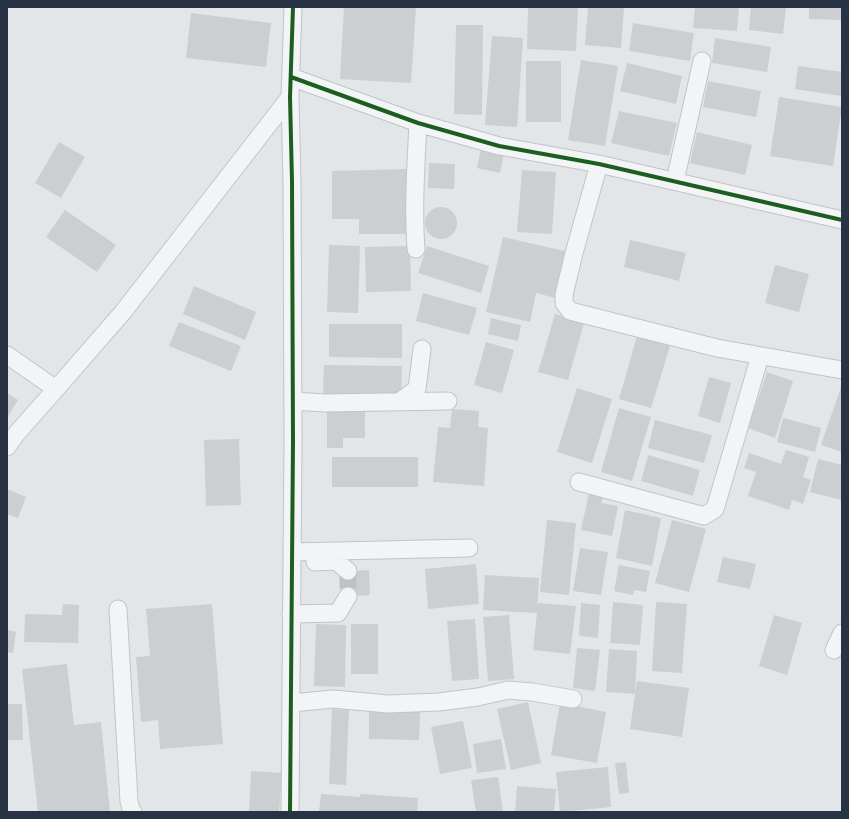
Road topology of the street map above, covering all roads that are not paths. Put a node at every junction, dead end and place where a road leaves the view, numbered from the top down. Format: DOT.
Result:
graph roads {
  1 [pos="293,7"];
  2 [pos="702,62"];
  3 [pos="291,77"];
  4 [pos="290,97"];
  5 [pos="418,123"];
  6 [pos="599,164"];
  7 [pos="674,181"];
  8 [pos="842,220"];
  9 [pos="416,249"];
  10 [pos="422,349"];
  11 [pos="7,355"];
  12 [pos="760,356"];
  13 [pos="842,370"];
  14 [pos="56,389"];
  15 [pos="293,401"];
  16 [pos="400,401"];
  17 [pos="448,401"];
  18 [pos="7,447"];
  19 [pos="579,482"];
  20 [pos="468,548"];
  21 [pos="292,558"];
  22 [pos="348,571"];
  23 [pos="348,596"];
  24 [pos="118,608"];
  25 [pos="291,614"];
  26 [pos="842,633"];
  27 [pos="834,650"];
  28 [pos="573,699"];
  29 [pos="292,702"];
  30 [pos="133,812"];
  31 [pos="290,812"];
  1 -- 3 [label="street"];
  2 -- 7 [label="street"];
  3 -- 4 [label="street"];
  3 -- 5 [label="street"];
  4 -- 14 [label="street"];
  4 -- 15 [label="street"];
  5 -- 6 [label="street"];
  5 -- 9 [label="street"];
  6 -- 7 [label="street"];
  6 -- 12 [label="street"];
  7 -- 8 [label="street"];
  10 -- 16 [label="street"];
  11 -- 14 [label="street"];
  12 -- 13 [label="street"];
  12 -- 19 [label="street"];
  14 -- 18 [label="street"];
  15 -- 16 [label="street"];
  15 -- 21 [label="street"];
  16 -- 17 [label="street"];
  20 -- 21 [label="street"];
  21 -- 22 [label="street"];
  21 -- 25 [label="street"];
  23 -- 25 [label="street"];
  24 -- 30 [label="street"];
  25 -- 29 [label="street"];
  26 -- 27 [label="street"];
  28 -- 29 [label="street"];
  29 -- 31 [label="street"];
}
